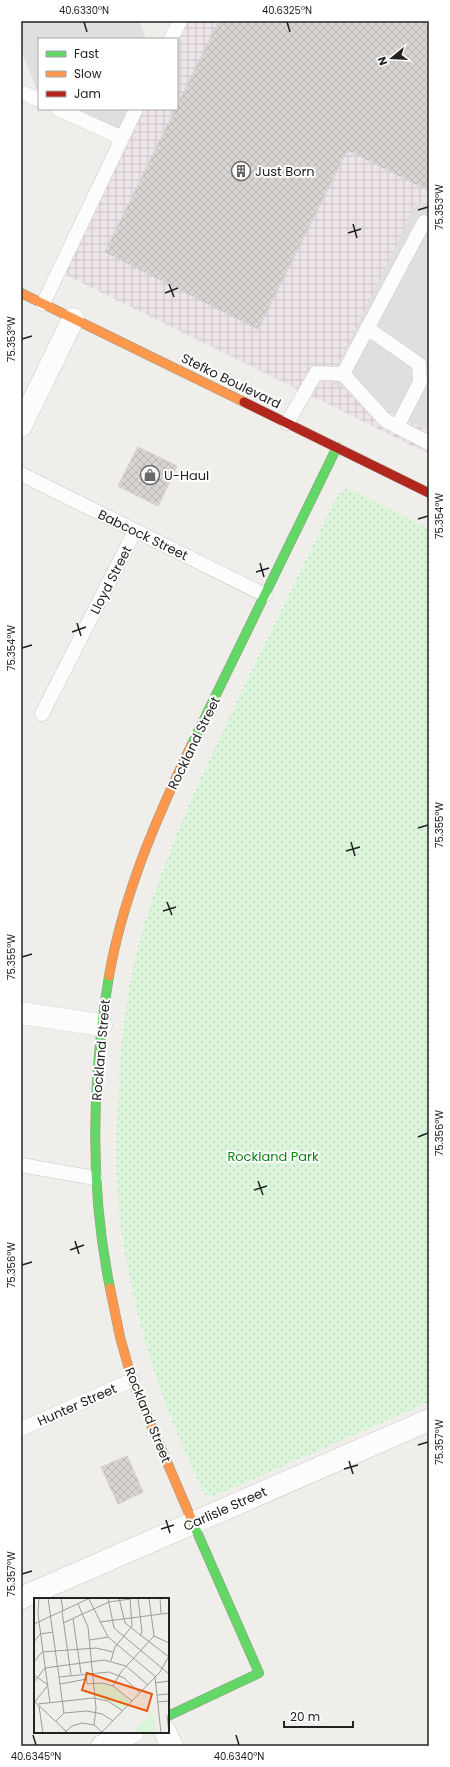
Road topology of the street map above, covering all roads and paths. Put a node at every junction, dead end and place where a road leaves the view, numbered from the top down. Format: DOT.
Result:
graph roads {
  1 [pos="180,21"];
  2 [pos="172,38"];
  3 [pos="21,92"];
  4 [pos="38,100"];
  5 [pos="60,110"];
  6 [pos="136,110"];
  7 [pos="122,138"];
  8 [pos="429,224"];
  9 [pos="21,293"];
  10 [pos="43,304"];
  11 [pos="73,319"];
  12 [pos="367,328"];
  13 [pos="343,374"];
  14 [pos="287,423"];
  15 [pos="21,426"];
  16 [pos="397,427"];
  17 [pos="429,443"];
  18 [pos="337,447"];
  19 [pos="21,474"];
  20 [pos="429,493"];
  21 [pos="135,531"];
  22 [pos="265,595"];
  23 [pos="42,714"];
  24 [pos="21,1013"];
  25 [pos="100,1025"];
  26 [pos="21,1165"];
  27 [pos="95,1178"];
  28 [pos="132,1380"];
  29 [pos="429,1420"];
  30 [pos="21,1430"];
  31 [pos="193,1523"];
  32 [pos="21,1598"];
  33 [pos="169,1716"];
  34 [pos="131,1733"];
  35 [pos="166,1733"];
  36 [pos="102,1746"];
  37 [pos="172,1746"];
  1 -- 2 [label="lane"];
  3 -- 4 [label="lane"];
  5 -- 7 [label="lane"];
  6 -- 7 [label="lane"];
  7 -- 10 [label="lane"];
  8 -- 12 [label="lane"];
  9 -- 10 [label="street, Stefko Boulevard"];
  10 -- 11 [label="street, Stefko Boulevard"];
  11 -- 14 [label="street, Stefko Boulevard"];
  11 -- 15 [label="street"];
  12 -- 13 [label="lane"];
  12 -- 16 [label="lane"];
  13 -- 14 [label="lane"];
  13 -- 16 [label="lane"];
  14 -- 18 [label="street, Stefko Boulevard"];
  16 -- 17 [label="lane"];
  18 -- 20 [label="street, Stefko Boulevard"];
  18 -- 22 [label="street, Rockland Street"];
  19 -- 21 [label="lane, Babcock Street"];
  21 -- 22 [label="lane, Babcock Street"];
  21 -- 23 [label="lane, Lloyd Street"];
  22 -- 25 [label="street, Rockland Street"];
  24 -- 25 [label="street"];
  25 -- 27 [label="street, Rockland Street"];
  26 -- 27 [label="lane"];
  27 -- 28 [label="street, Rockland Street"];
  28 -- 30 [label="lane, Hunter Street"];
  28 -- 31 [label="street, Rockland Street"];
  29 -- 31 [label="street, Carlisle Street"];
  31 -- 32 [label="street, Carlisle Street"];
  31 -- 33 [label="street, Rockland Street"];
  34 -- 36 [label="street"];
  35 -- 37 [label="street"];
}
